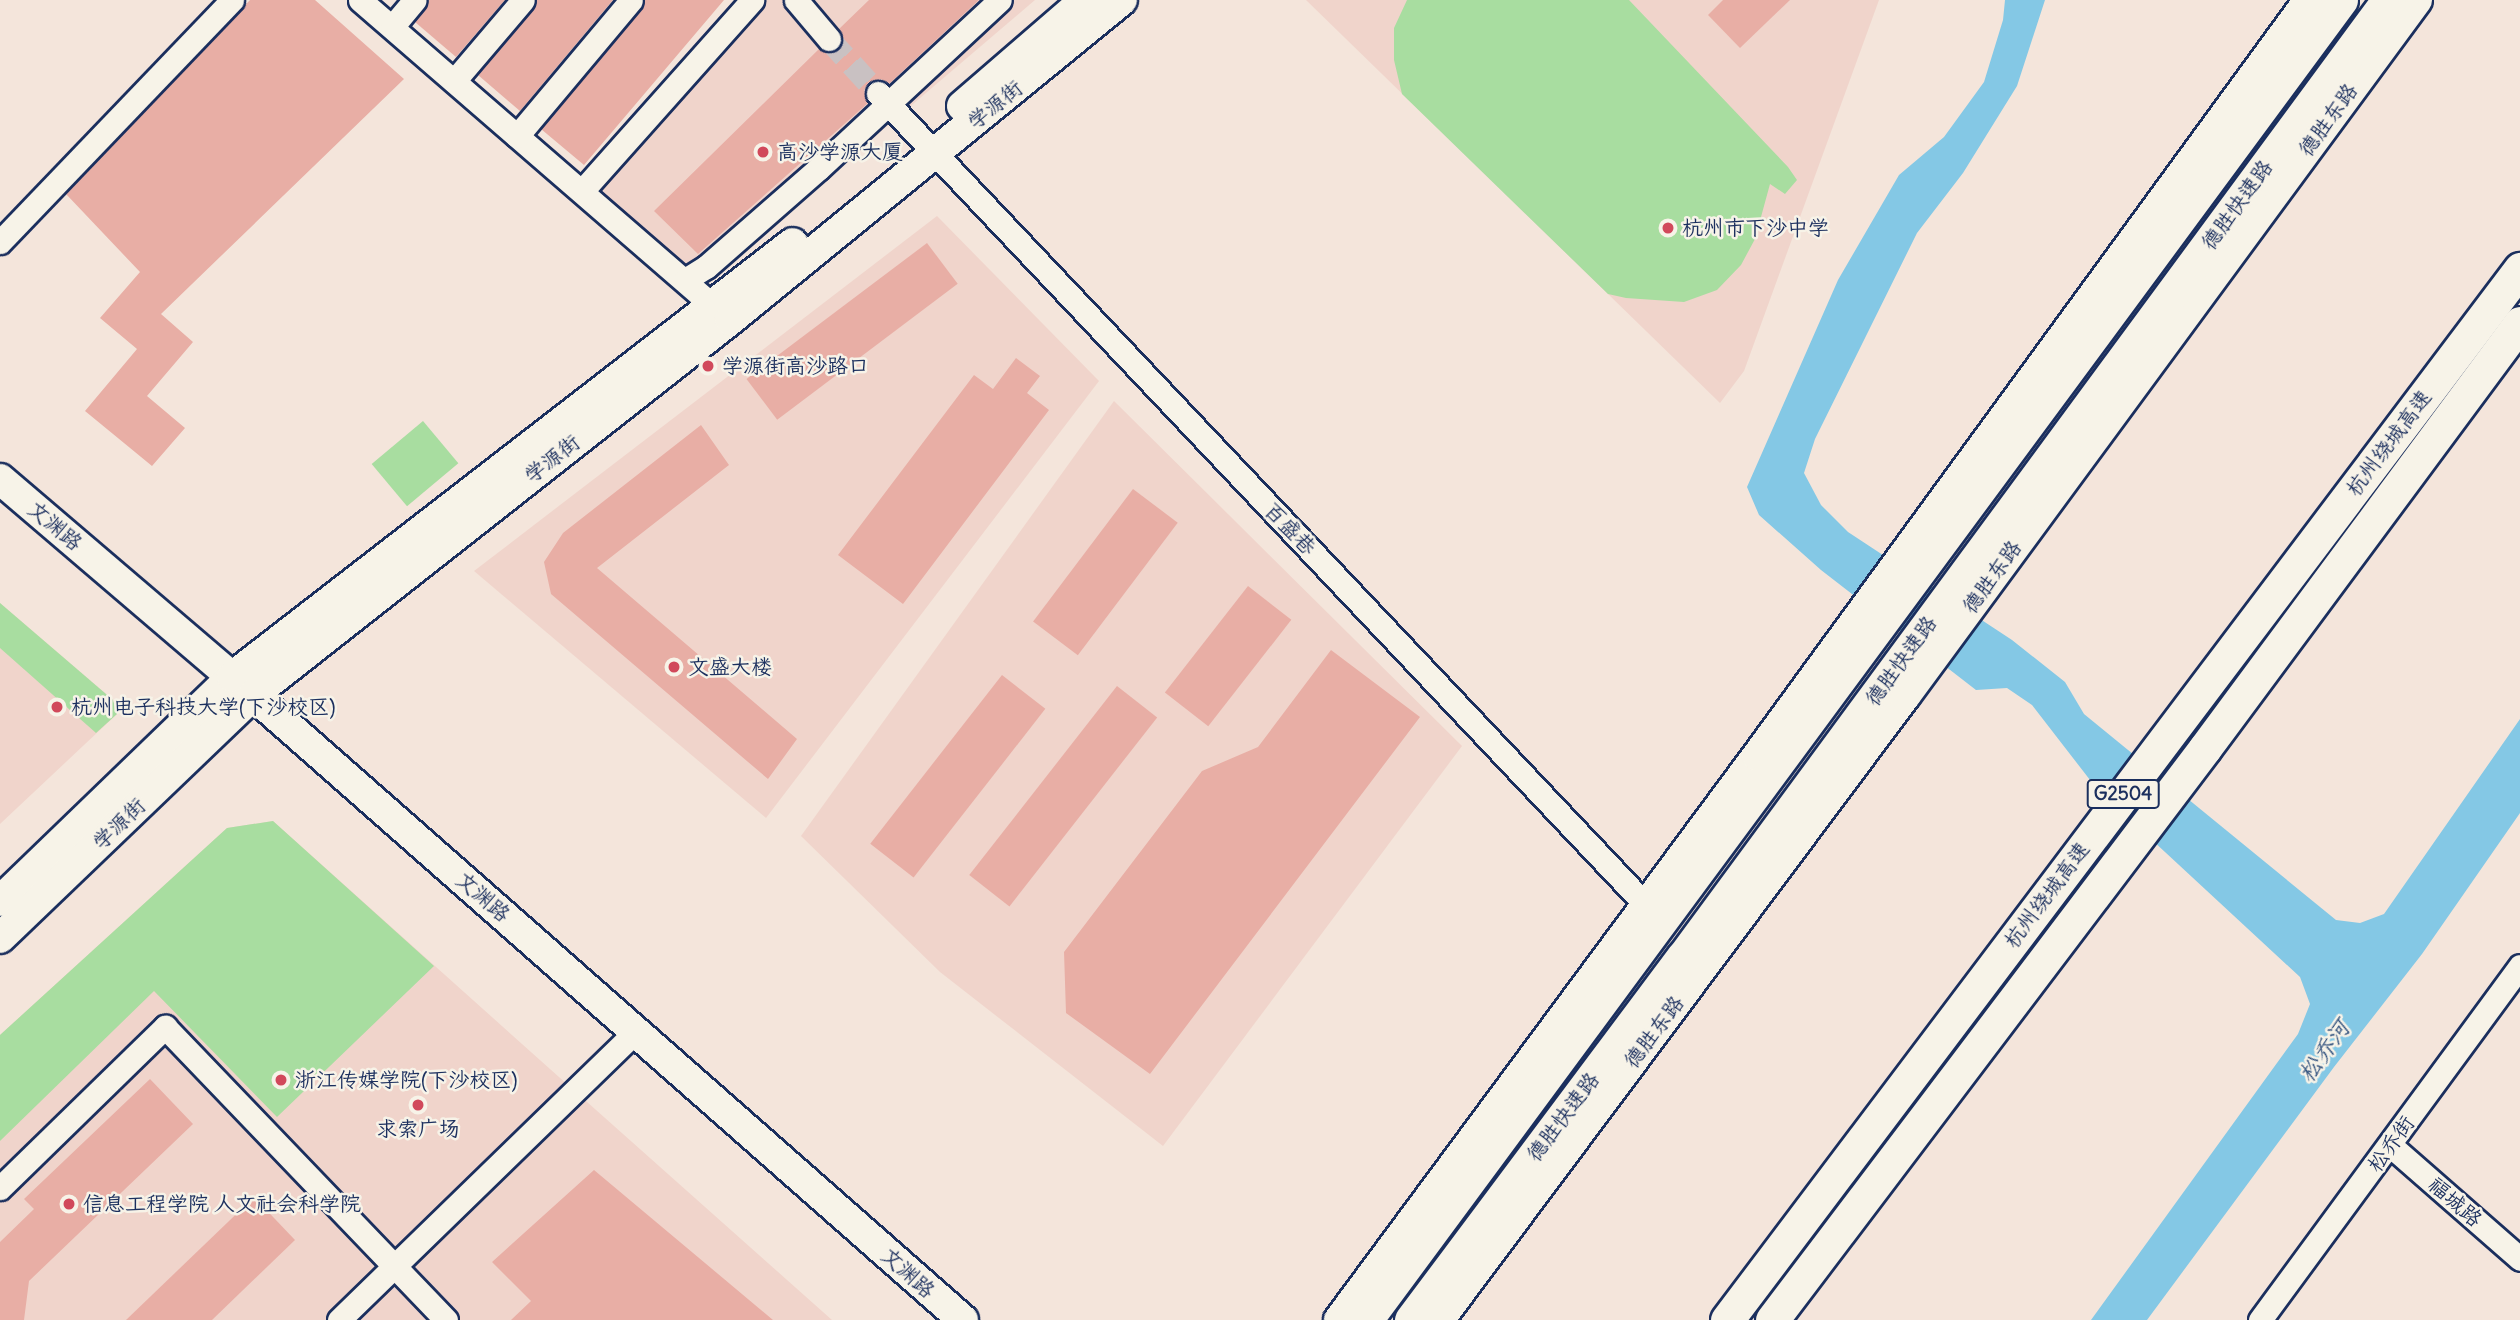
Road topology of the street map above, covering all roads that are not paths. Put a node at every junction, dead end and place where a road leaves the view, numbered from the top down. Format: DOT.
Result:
graph roads {
  1 [pos="232,0"];
  2 [pos="360,0"];
  3 [pos="415,0"];
  4 [pos="523,0"];
  5 [pos="631,0"];
  6 [pos="752,0"];
  7 [pos="796,0"];
  8 [pos="1000,0"];
  9 [pos="1085,0"];
  10 [pos="1122,0"];
  11 [pos="2309,0"];
  12 [pos="2341,0"];
  13 [pos="2388,0"];
  14 [pos="2417,0"];
  15 [pos="391,27"];
  16 [pos="829,38"];
  17 [pos="454,81"];
  18 [pos="883,99"];
  19 [pos="517,136"];
  20 [pos="928,148"];
  21 [pos="582,191"];
  22 [pos="0,242"];
  23 [pos="2520,269"];
  24 [pos="685,279"];
  25 [pos="721,312"];
  26 [pos="2520,323"];
  27 [pos="0,479"];
  28 [pos="242,686"];
  29 [pos="0,901"];
  30 [pos="1646,905"];
  31 [pos="0,938"];
  32 [pos="2520,966"];
  33 [pos="636,1031"];
  34 [pos="2390,1145"];
  35 [pos="0,1188"];
  36 [pos="2520,1259"];
  37 [pos="394,1266"];
  38 [pos="339,1320"];
  39 [pos="446,1320"];
  40 [pos="963,1320"];
  41 [pos="1339,1320"];
  42 [pos="1366,1320"];
  43 [pos="1411,1320"];
  44 [pos="1439,1320"];
  45 [pos="1727,1320"];
  46 [pos="1772,1320"];
  47 [pos="2260,1320"];
  1 -- 22 [label="street"];
  2 -- 15 [label="street"];
  3 -- 15 [label="street"];
  4 -- 17 [label="street"];
  5 -- 19 [label="street"];
  6 -- 21 [label="street"];
  7 -- 16 [label="street"];
  8 -- 18 [label="street"];
  9 -- 20 [label="main road, 学源街"];
  10 -- 20 [label="main road, 学源街"];
  11 -- 30 [label="main road"];
  12 -- 42 [label="highway, 德胜快速路"];
  13 -- 43 [label="highway, 德胜快速路"];
  14 -- 44 [label="main road, 德胜东路"];
  15 -- 17 [label="street"];
  17 -- 19 [label="street"];
  18 -- 20 [label="street, 百盛巷"];
  18 -- 24 [label="street"];
  19 -- 21 [label="street"];
  20 -- 25 [label="main road, 学源街"];
  20 -- 30 [label="street, 百盛巷"];
  21 -- 24 [label="street"];
  23 -- 45 [label="highway, 杭州绕城高速 / G2504"];
  24 -- 25 [label="street"];
  25 -- 28 [label="main road, 学源街"];
  26 -- 46 [label="highway, 杭州绕城高速 / G2504"];
  27 -- 28 [label="main road, 文渊路"];
  28 -- 29 [label="main road, 学源街"];
  28 -- 31 [label="main road, 学源街"];
  28 -- 33 [label="main road, 文渊路"];
  30 -- 41 [label="main road"];
  32 -- 34 [label="street, 松乔街"];
  33 -- 37 [label="street"];
  33 -- 40 [label="main road, 文渊路"];
  34 -- 36 [label="street, 福城路"];
  34 -- 47 [label="street, 松乔街"];
  35 -- 37 [label="street"];
  37 -- 38 [label="street"];
  37 -- 39 [label="street"];
}
